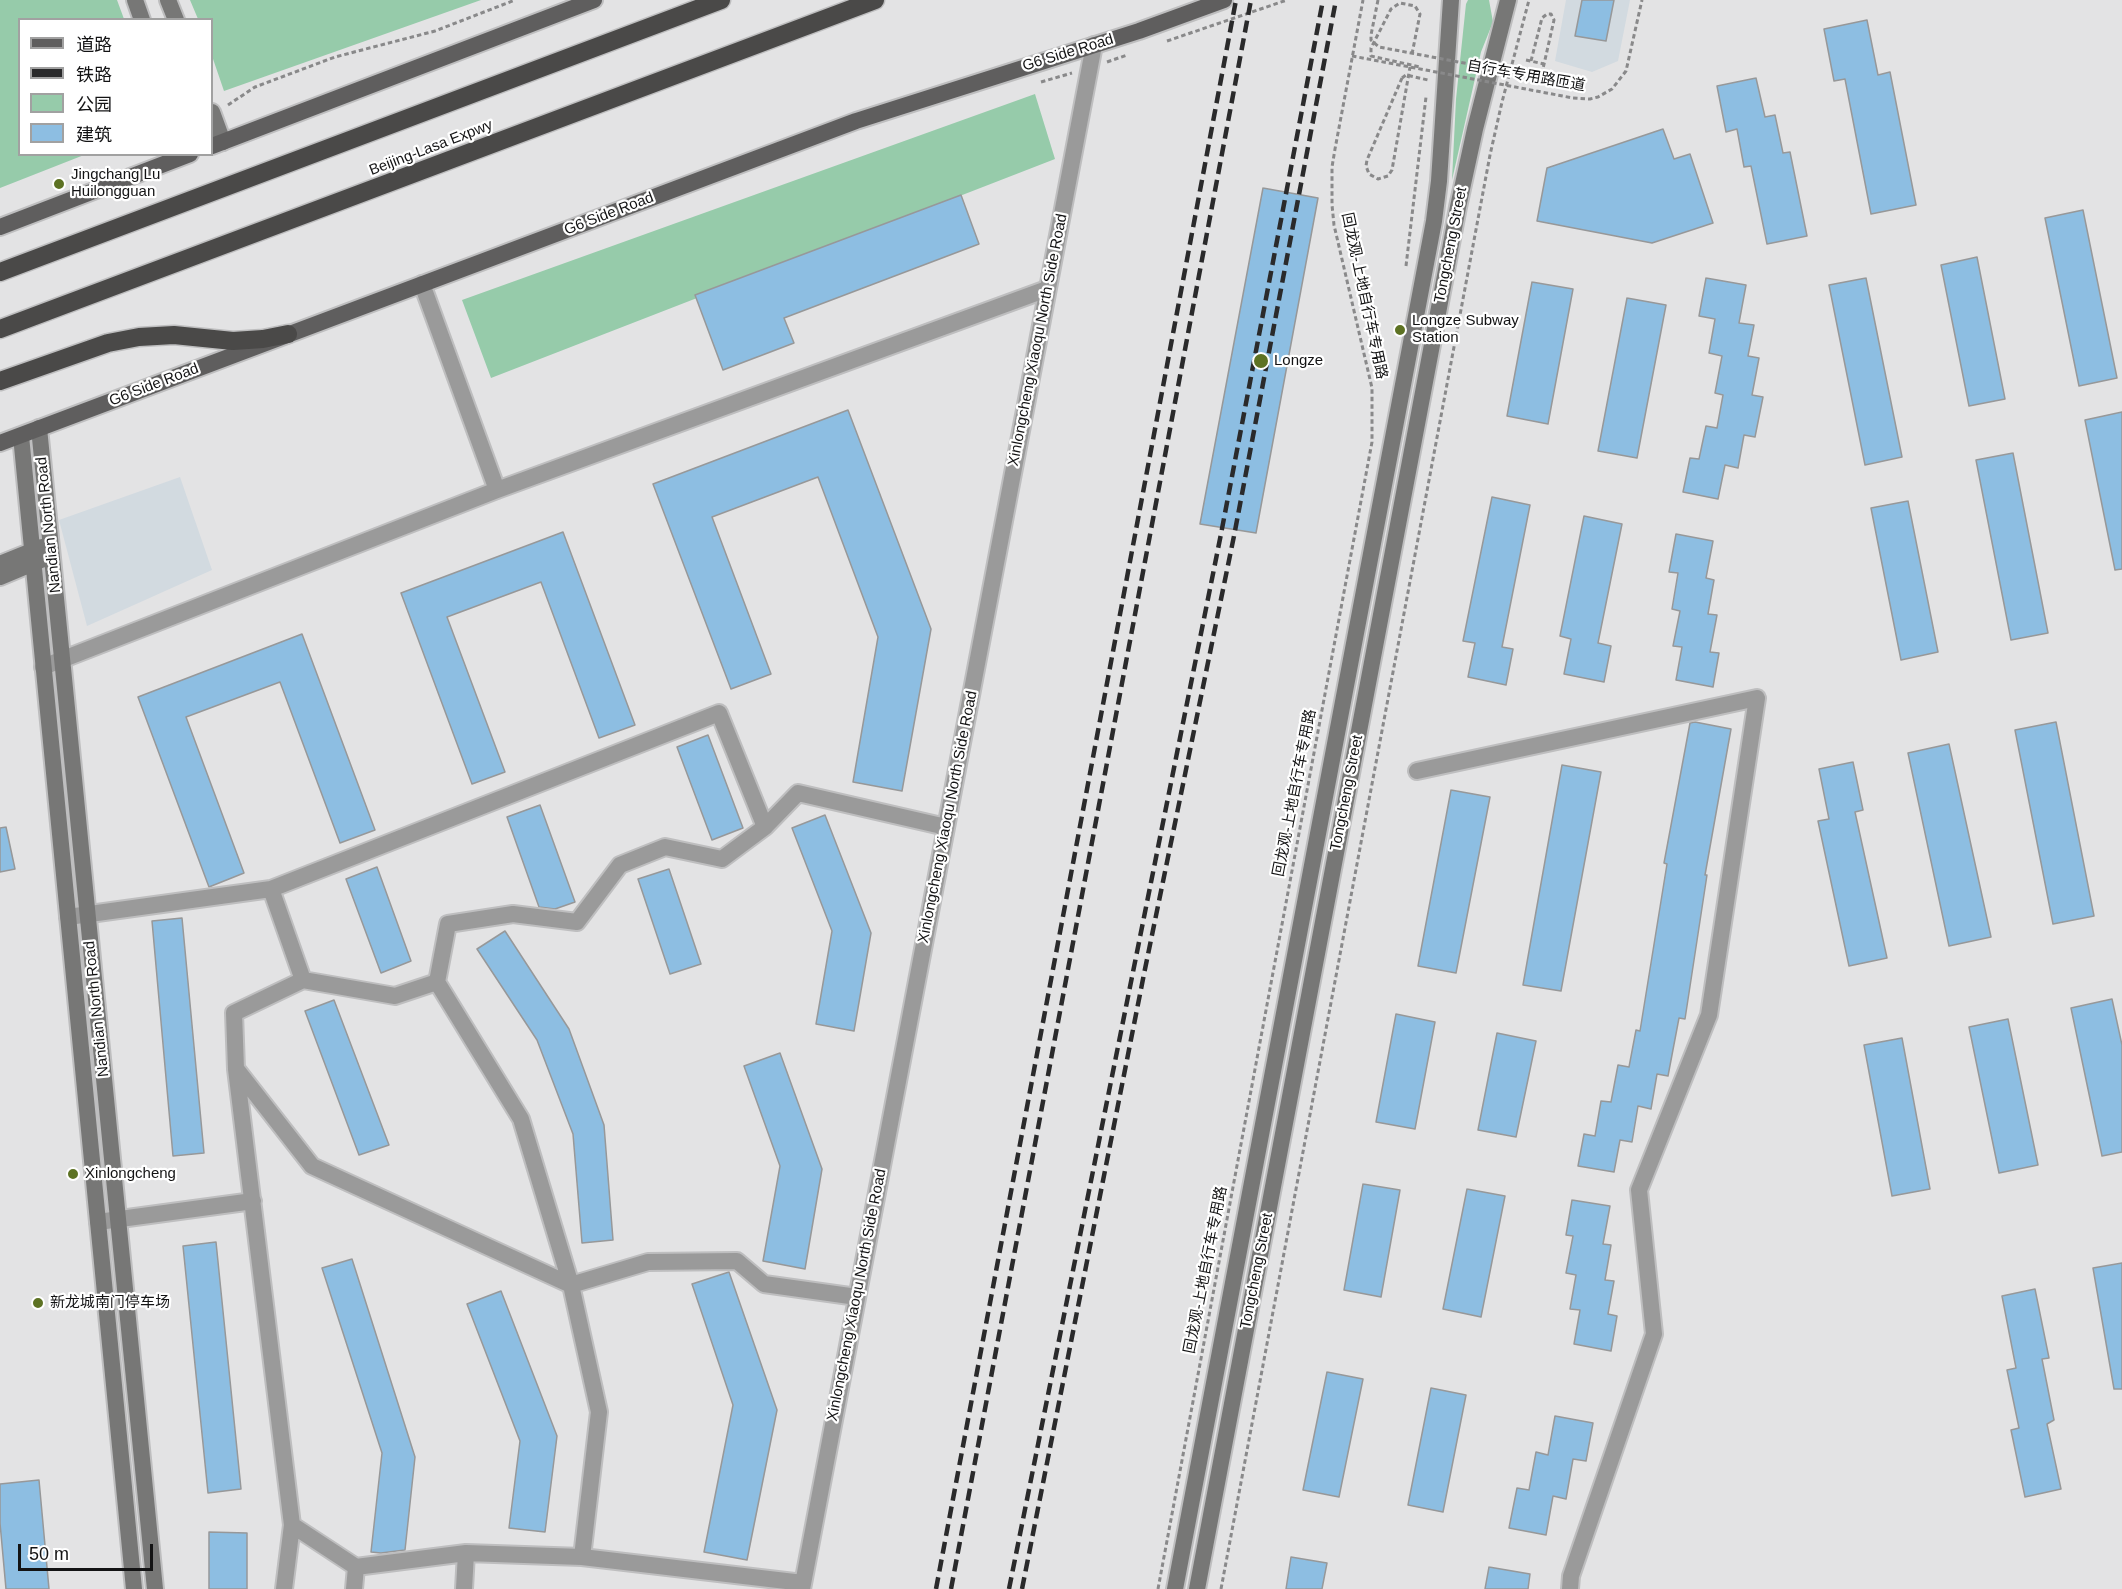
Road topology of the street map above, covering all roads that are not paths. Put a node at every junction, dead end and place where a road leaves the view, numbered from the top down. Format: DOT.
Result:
graph roads {
  1 [pos="135,0"];
  2 [pos="168,0"];
  3 [pos="594,0"];
  4 [pos="721,0"];
  5 [pos="875,0"];
  6 [pos="1224,0"];
  7 [pos="1451,0"];
  8 [pos="1507,4"];
  9 [pos="141,18"];
  10 [pos="175,18"];
  11 [pos="1094,45"];
  12 [pos="213,120"];
  13 [pos="217,144"];
  14 [pos="185,156"];
  15 [pos="0,227"];
  16 [pos="0,272"];
  17 [pos="422,284"];
  18 [pos="1047,289"];
  19 [pos="0,329"];
  20 [pos="288,334"];
  21 [pos="0,381"];
  22 [pos="39,428"];
  23 [pos="21,436"];
  24 [pos="0,443"];
  25 [pos="497,490"];
  26 [pos="51,549"];
  27 [pos="32,557"];
  28 [pos="0,564"];
  29 [pos="0,577"];
  30 [pos="62,659"];
  31 [pos="43,667"];
  32 [pos="1418,771"];
  33 [pos="765,827"];
  34 [pos="946,827"];
  35 [pos="271,889"];
  36 [pos="88,914"];
  37 [pos="68,917"];
  38 [pos="303,980"];
  39 [pos="437,982"];
  40 [pos="236,1069"];
  41 [pos="253,1201"];
  42 [pos="118,1219"];
  43 [pos="98,1222"];
  44 [pos="570,1285"];
  45 [pos="857,1297"];
  46 [pos="292,1525"];
  47 [pos="466,1553"];
  48 [pos="582,1557"];
  49 [pos="356,1567"];
  50 [pos="802,1586"];
  51 [pos="134,1589"];
  52 [pos="155,1589"];
  53 [pos="284,1589"];
  54 [pos="354,1589"];
  55 [pos="464,1589"];
  56 [pos="1175,1589"];
  57 [pos="1197,1589"];
  58 [pos="1570,1589"];
  1 -- 9 [label="main road"];
  2 -- 10 [label="main road"];
  3 -- 13 [label="main road"];
  4 -- 16 [label="highway"];
  5 -- 19 [label="highway, Beijing-Lasa Expwy"];
  6 -- 11 [label="main road, G6 Side Road"];
  7 -- 56 [label="main road, Tongcheng Street"];
  8 -- 57 [label="main road, Tongcheng Street"];
  11 -- 17 [label="main road, G6 Side Road"];
  11 -- 18 [label="street, Xinlongcheng Xiaoqu North Side Road"];
  12 -- 13 [label="main road"];
  14 -- 15 [label="main road"];
  17 -- 20 [label="main road, G6 Side Road"];
  17 -- 25 [label="street"];
  18 -- 25 [label="street"];
  18 -- 34 [label="street, Xinlongcheng Xiaoqu North Side Road"];
  20 -- 21 [label="highway"];
  20 -- 22 [label="main road, G6 Side Road"];
  22 -- 23 [label="main road, G6 Side Road"];
  22 -- 26 [label="main road, Nandian North Road"];
  23 -- 24 [label="main road, G6 Side Road"];
  23 -- 27 [label="main road, Nandian North Road"];
  25 -- 30 [label="street"];
  26 -- 27 [label="main road"];
  26 -- 30 [label="main road, Nandian North Road"];
  27 -- 28 [label="main road"];
  27 -- 29 [label="main road"];
  27 -- 31 [label="main road, Nandian North Road"];
  30 -- 31 [label="street"];
  30 -- 36 [label="main road, Nandian North Road"];
  31 -- 37 [label="main road, Nandian North Road"];
  32 -- 58 [label="street"];
  33 -- 34 [label="street"];
  33 -- 35 [label="street"];
  33 -- 39 [label="street"];
  34 -- 45 [label="street, Xinlongcheng Xiaoqu North Side Road"];
  35 -- 36 [label="street"];
  35 -- 38 [label="street"];
  36 -- 37 [label="street"];
  36 -- 42 [label="main road, Nandian North Road"];
  37 -- 43 [label="main road, Nandian North Road"];
  38 -- 39 [label="street"];
  38 -- 40 [label="street"];
  39 -- 44 [label="street"];
  40 -- 41 [label="street"];
  40 -- 44 [label="street"];
  41 -- 42 [label="street"];
  41 -- 46 [label="street"];
  42 -- 43 [label="street"];
  42 -- 52 [label="main road, Nandian North Road"];
  43 -- 51 [label="main road, Nandian North Road"];
  44 -- 45 [label="street"];
  44 -- 48 [label="street"];
  45 -- 50 [label="street, Xinlongcheng Xiaoqu North Side Road"];
  46 -- 49 [label="street"];
  46 -- 53 [label="street"];
  47 -- 48 [label="street"];
  47 -- 49 [label="street"];
  47 -- 55 [label="street"];
  48 -- 50 [label="street"];
  49 -- 54 [label="street"];
}
